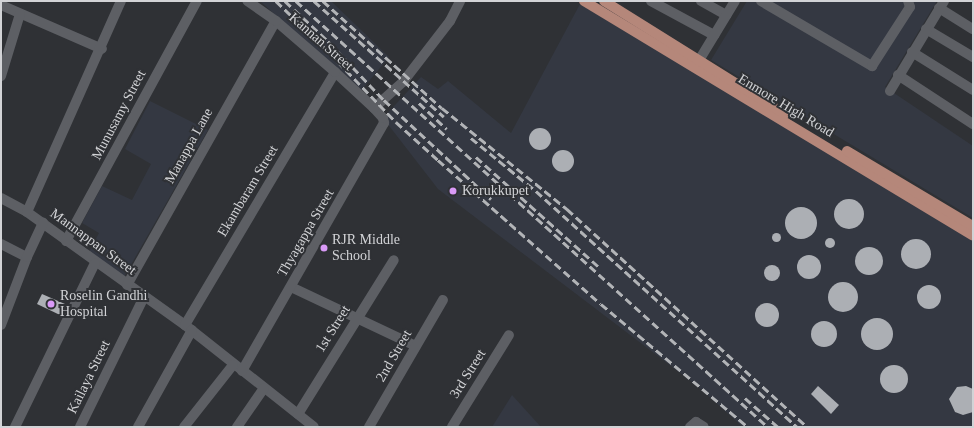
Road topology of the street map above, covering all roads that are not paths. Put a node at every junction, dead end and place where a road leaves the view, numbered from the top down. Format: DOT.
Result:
graph roads {
  1 [pos="122,1"];
  2 [pos="197,1"];
  3 [pos="247,1"];
  4 [pos="460,1"];
  5 [pos="584,1"];
  6 [pos="604,1"];
  7 [pos="651,1"];
  8 [pos="701,1"];
  9 [pos="735,1"];
  10 [pos="761,1"];
  11 [pos="908,1"];
  12 [pos="942,4"];
  13 [pos="1,5"];
  14 [pos="20,14"];
  15 [pos="726,15"];
  16 [pos="276,21"];
  17 [pos="926,29"];
  18 [pos="973,29"];
  19 [pos="714,35"];
  20 [pos="102,49"];
  21 [pos="912,52"];
  22 [pos="973,56"];
  23 [pos="698,63"];
  24 [pos="335,72"];
  25 [pos="898,75"];
  26 [pos="1,76"];
  27 [pos="973,90"];
  28 [pos="890,91"];
  29 [pos="374,108"];
  30 [pos="973,124"];
  31 [pos="1,198"];
  32 [pos="27,212"];
  33 [pos="43,223"];
  34 [pos="973,226"];
  35 [pos="973,236"];
  36 [pos="66,241"];
  37 [pos="1,244"];
  38 [pos="27,257"];
  39 [pos="394,260"];
  40 [pos="95,263"];
  41 [pos="127,285"];
  42 [pos="291,287"];
  43 [pos="144,297"];
  44 [pos="443,300"];
  45 [pos="4,302"];
  46 [pos="357,317"];
  47 [pos="1,324"];
  48 [pos="188,327"];
  49 [pos="509,335"];
  50 [pos="416,346"];
  51 [pos="233,364"];
  52 [pos="242,371"];
  53 [pos="264,388"];
  54 [pos="298,414"];
  55 [pos="309,426"];
  56 [pos="15,427"];
  57 [pos="80,427"];
  58 [pos="138,427"];
  59 [pos="184,427"];
  60 [pos="237,427"];
  61 [pos="369,427"];
  62 [pos="452,427"];
  63 [pos="690,427"];
  64 [pos="704,427"];
  1 -- 20 [label="street"];
  2 -- 36 [label="street, Munusamy Street"];
  3 -- 16 [label="street, Kannan Street"];
  4 -- 29 [label="street"];
  5 -- 23 [label="main road, Enmore High Road"];
  6 -- 23 [label="main road, Enmore High Road"];
  7 -- 19 [label="street"];
  8 -- 15 [label="street"];
  9 -- 15 [label="street"];
  10 -- 11 [label="street"];
  12 -- 17 [label="street"];
  12 -- 18 [label="street"];
  13 -- 14 [label="street"];
  14 -- 20 [label="street"];
  14 -- 26 [label="street"];
  15 -- 19 [label="street"];
  16 -- 24 [label="street, Kannan Street"];
  16 -- 41 [label="street, Manappa Lane"];
  17 -- 21 [label="street"];
  17 -- 22 [label="street"];
  19 -- 23 [label="street"];
  20 -- 32 [label="street"];
  21 -- 25 [label="street"];
  21 -- 27 [label="street"];
  23 -- 34 [label="main road, Enmore High Road"];
  23 -- 35 [label="main road, Enmore High Road"];
  24 -- 29 [label="street, Kannan Street"];
  24 -- 48 [label="street, Ekambaram Street"];
  25 -- 28 [label="street"];
  25 -- 30 [label="street"];
  29 -- 42 [label="street, Thyagappa Street"];
  31 -- 32 [label="street, Mannappan Street"];
  32 -- 33 [label="street, Mannappan Street"];
  33 -- 36 [label="street, Mannappan Street"];
  33 -- 38 [label="street"];
  36 -- 40 [label="street, Mannappan Street"];
  37 -- 38 [label="street"];
  38 -- 45 [label="street"];
  39 -- 46 [label="street, 1st Street"];
  40 -- 41 [label="street, Mannappan Street"];
  40 -- 56 [label="street"];
  41 -- 43 [label="street, Mannappan Street"];
  42 -- 46 [label="street"];
  42 -- 52 [label="street, Thyagappa Street"];
  43 -- 48 [label="street, Mannappan Street"];
  43 -- 57 [label="street, Kailaya Street"];
  44 -- 50 [label="street, 2nd Street"];
  45 -- 47 [label="street"];
  46 -- 50 [label="street"];
  46 -- 54 [label="street, 1st Street"];
  48 -- 51 [label="street, Mannappan Street"];
  48 -- 58 [label="street, Ekambaram Street"];
  49 -- 62 [label="street, 3rd Street"];
  50 -- 61 [label="street, 2nd Street"];
  51 -- 52 [label="street, Mannappan Street"];
  51 -- 59 [label="street"];
  52 -- 53 [label="street, Mannappan Street"];
  53 -- 54 [label="street, Mannappan Street"];
  53 -- 60 [label="street"];
  54 -- 55 [label="street, Mannappan Street"];
  63 -- 64 [label="street"];
}
